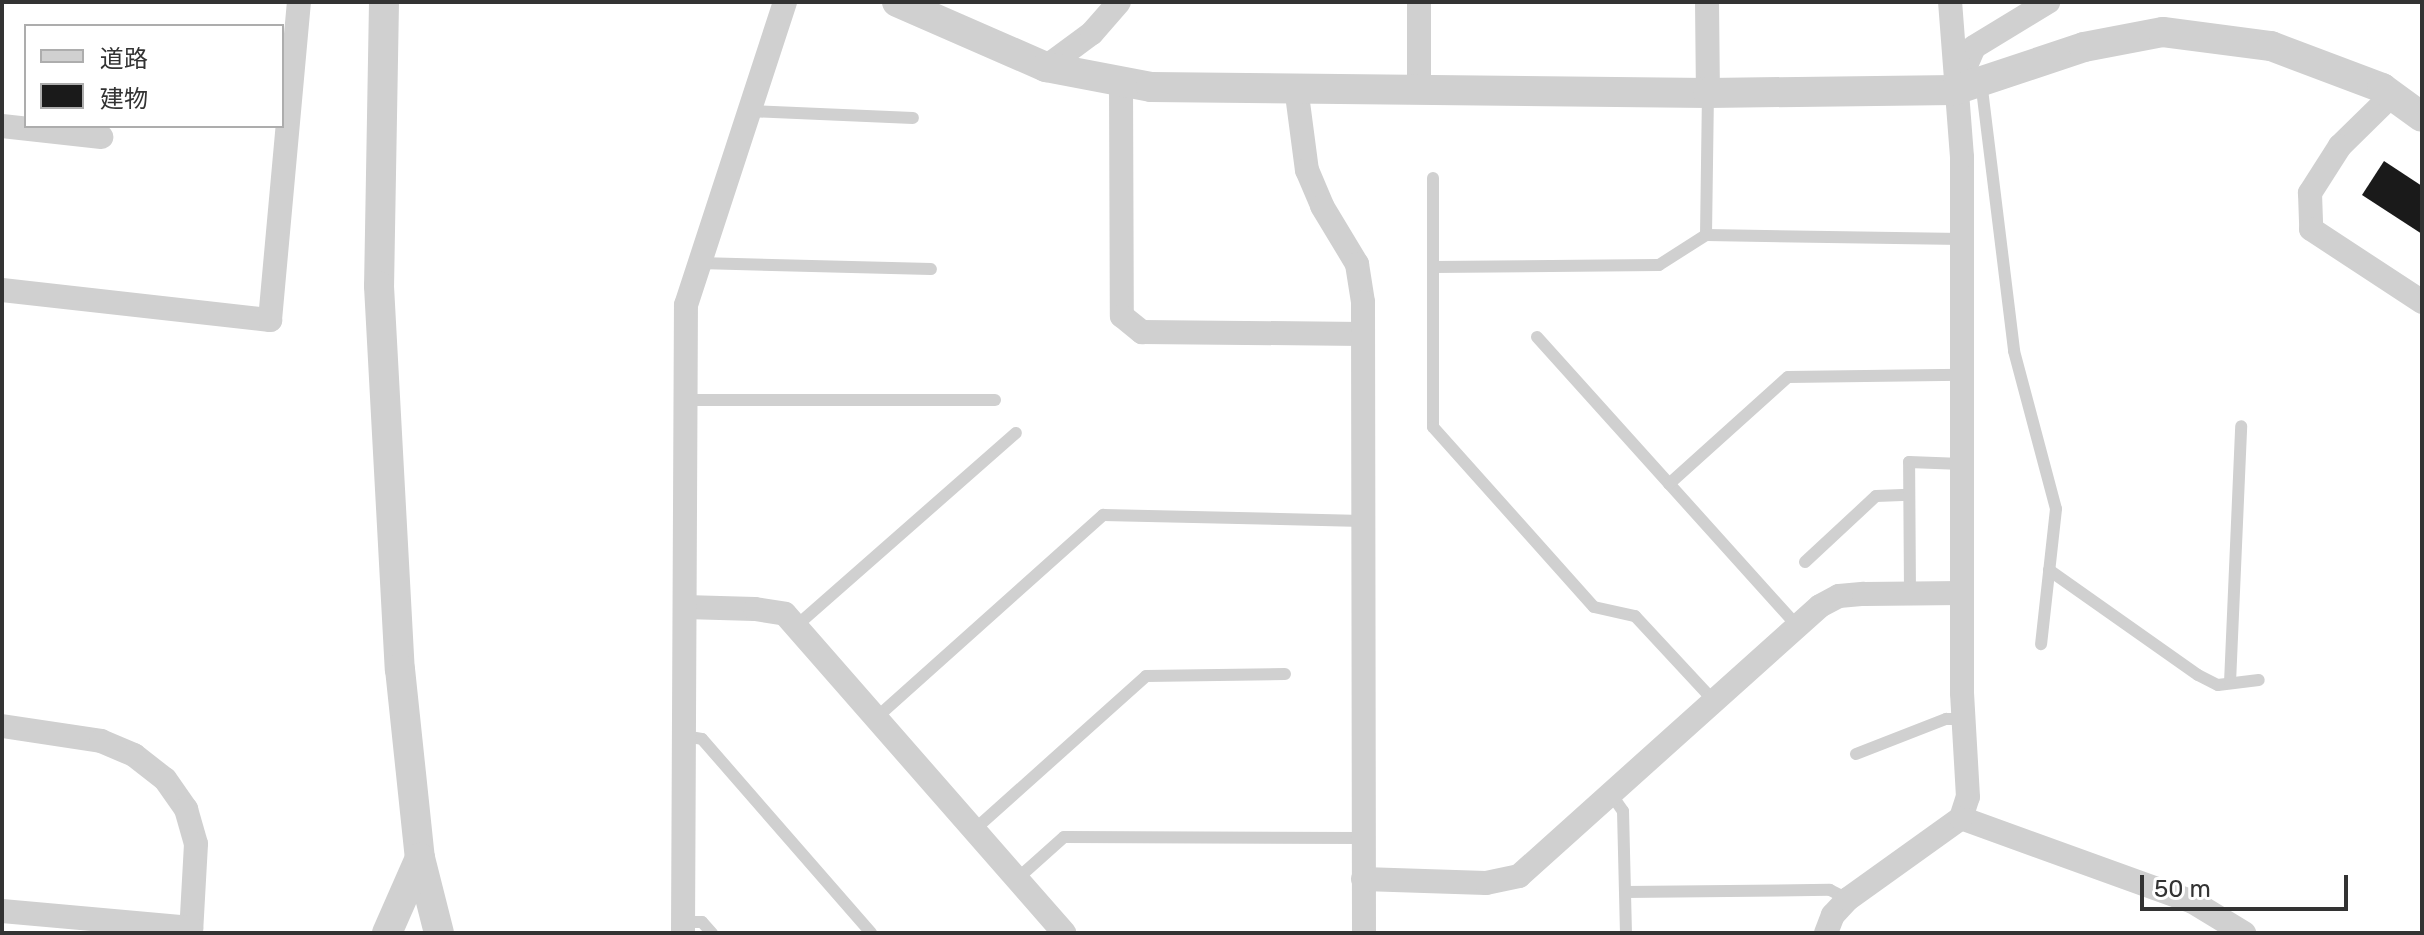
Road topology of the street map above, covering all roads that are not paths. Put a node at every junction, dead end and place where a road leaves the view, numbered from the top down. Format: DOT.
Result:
graph roads {
  1 [pos="384,2"];
  2 [pos="785,2"];
  3 [pos="897,2"];
  4 [pos="1119,2"];
  5 [pos="1419,2"];
  6 [pos="1707,2"];
  7 [pos="1950,2"];
  8 [pos="2048,2"];
  9 [pos="299,3"];
  10 [pos="1046,67"];
  11 [pos="1121,81"];
  12 [pos="1968,86"];
  13 [pos="1296,87"];
  14 [pos="1419,89"];
  15 [pos="1708,93"];
  16 [pos="2392,95"];
  17 [pos="748,111"];
  18 [pos="2422,117"];
  19 [pos="913,118"];
  20 [pos="2,126"];
  21 [pos="101,137"];
  22 [pos="1433,178"];
  23 [pos="1706,235"];
  24 [pos="1962,239"];
  25 [pos="699,263"];
  26 [pos="1433,267"];
  27 [pos="931,269"];
  28 [pos="2,290"];
  29 [pos="2422,302"];
  30 [pos="1363,334"];
  31 [pos="1537,337"];
  32 [pos="1962,375"];
  33 [pos="686,400"];
  34 [pos="995,400"];
  35 [pos="2241,426"];
  36 [pos="1016,433"];
  37 [pos="1962,464"];
  38 [pos="1669,484"];
  39 [pos="1909,495"];
  40 [pos="1363,521"];
  41 [pos="1805,562"];
  42 [pos="2049,570"];
  43 [pos="1910,593"];
  44 [pos="1962,593"];
  45 [pos="685,607"];
  46 [pos="1797,626"];
  47 [pos="795,627"];
  48 [pos="2041,644"];
  49 [pos="1285,674"];
  50 [pos="2259,680"];
  51 [pos="2230,683"];
  52 [pos="1714,701"];
  53 [pos="876,718"];
  54 [pos="1963,719"];
  55 [pos="2,726"];
  56 [pos="684,736"];
  57 [pos="1856,754"];
  58 [pos="1611,794"];
  59 [pos="1961,818"];
  60 [pos="974,830"];
  61 [pos="1363,838"];
  62 [pos="420,858"];
  63 [pos="1017,879"];
  64 [pos="1363,879"];
  65 [pos="1625,892"];
  66 [pos="1848,899"];
  67 [pos="2,911"];
  68 [pos="684,927"];
  69 [pos="191,930"];
  70 [pos="387,933"];
  71 [pos="439,933"];
  72 [pos="712,933"];
  73 [pos="871,933"];
  74 [pos="1064,933"];
  75 [pos="1364,933"];
  76 [pos="1626,933"];
  77 [pos="1826,933"];
  78 [pos="2244,933"];
  1 -- 62 [label="street"];
  2 -- 17 [label="street"];
  3 -- 10 [label="street"];
  4 -- 10 [label="street"];
  5 -- 14 [label="street"];
  6 -- 15 [label="street"];
  7 -- 12 [label="street"];
  8 -- 12 [label="street"];
  9 -- 28 [label="street"];
  10 -- 11 [label="street"];
  11 -- 13 [label="street"];
  11 -- 30 [label="street"];
  12 -- 15 [label="street"];
  12 -- 16 [label="street"];
  12 -- 24 [label="street"];
  12 -- 42 [label="lane"];
  13 -- 14 [label="street"];
  13 -- 30 [label="street"];
  14 -- 15 [label="street"];
  15 -- 23 [label="lane"];
  16 -- 18 [label="street"];
  16 -- 29 [label="street"];
  17 -- 19 [label="lane"];
  17 -- 25 [label="street"];
  20 -- 21 [label="street"];
  22 -- 26 [label="lane"];
  23 -- 24 [label="lane"];
  23 -- 26 [label="lane"];
  24 -- 32 [label="street"];
  25 -- 27 [label="lane"];
  25 -- 33 [label="street"];
  26 -- 52 [label="lane"];
  30 -- 40 [label="street"];
  31 -- 38 [label="lane"];
  32 -- 37 [label="street"];
  32 -- 38 [label="lane"];
  33 -- 34 [label="lane"];
  33 -- 45 [label="street"];
  35 -- 51 [label="lane"];
  36 -- 47 [label="lane"];
  37 -- 39 [label="lane"];
  37 -- 44 [label="street"];
  38 -- 46 [label="lane"];
  39 -- 41 [label="lane"];
  39 -- 43 [label="lane"];
  40 -- 53 [label="lane"];
  40 -- 61 [label="street"];
  42 -- 48 [label="lane"];
  42 -- 51 [label="lane"];
  43 -- 44 [label="street"];
  43 -- 46 [label="street"];
  44 -- 54 [label="street"];
  45 -- 47 [label="street"];
  45 -- 56 [label="street"];
  46 -- 52 [label="street"];
  47 -- 53 [label="street"];
  49 -- 60 [label="lane"];
  50 -- 51 [label="lane"];
  52 -- 58 [label="street"];
  53 -- 60 [label="street"];
  54 -- 57 [label="lane"];
  54 -- 59 [label="street"];
  55 -- 69 [label="street"];
  56 -- 68 [label="street"];
  56 -- 73 [label="lane"];
  58 -- 64 [label="street"];
  58 -- 65 [label="lane"];
  59 -- 66 [label="street"];
  59 -- 78 [label="street"];
  60 -- 63 [label="street"];
  61 -- 63 [label="lane"];
  61 -- 64 [label="street"];
  62 -- 70 [label="street"];
  62 -- 71 [label="street"];
  63 -- 74 [label="street"];
  64 -- 75 [label="street"];
  65 -- 66 [label="lane"];
  65 -- 76 [label="lane"];
  66 -- 77 [label="street"];
  67 -- 69 [label="street"];
  68 -- 72 [label="lane"];
}
